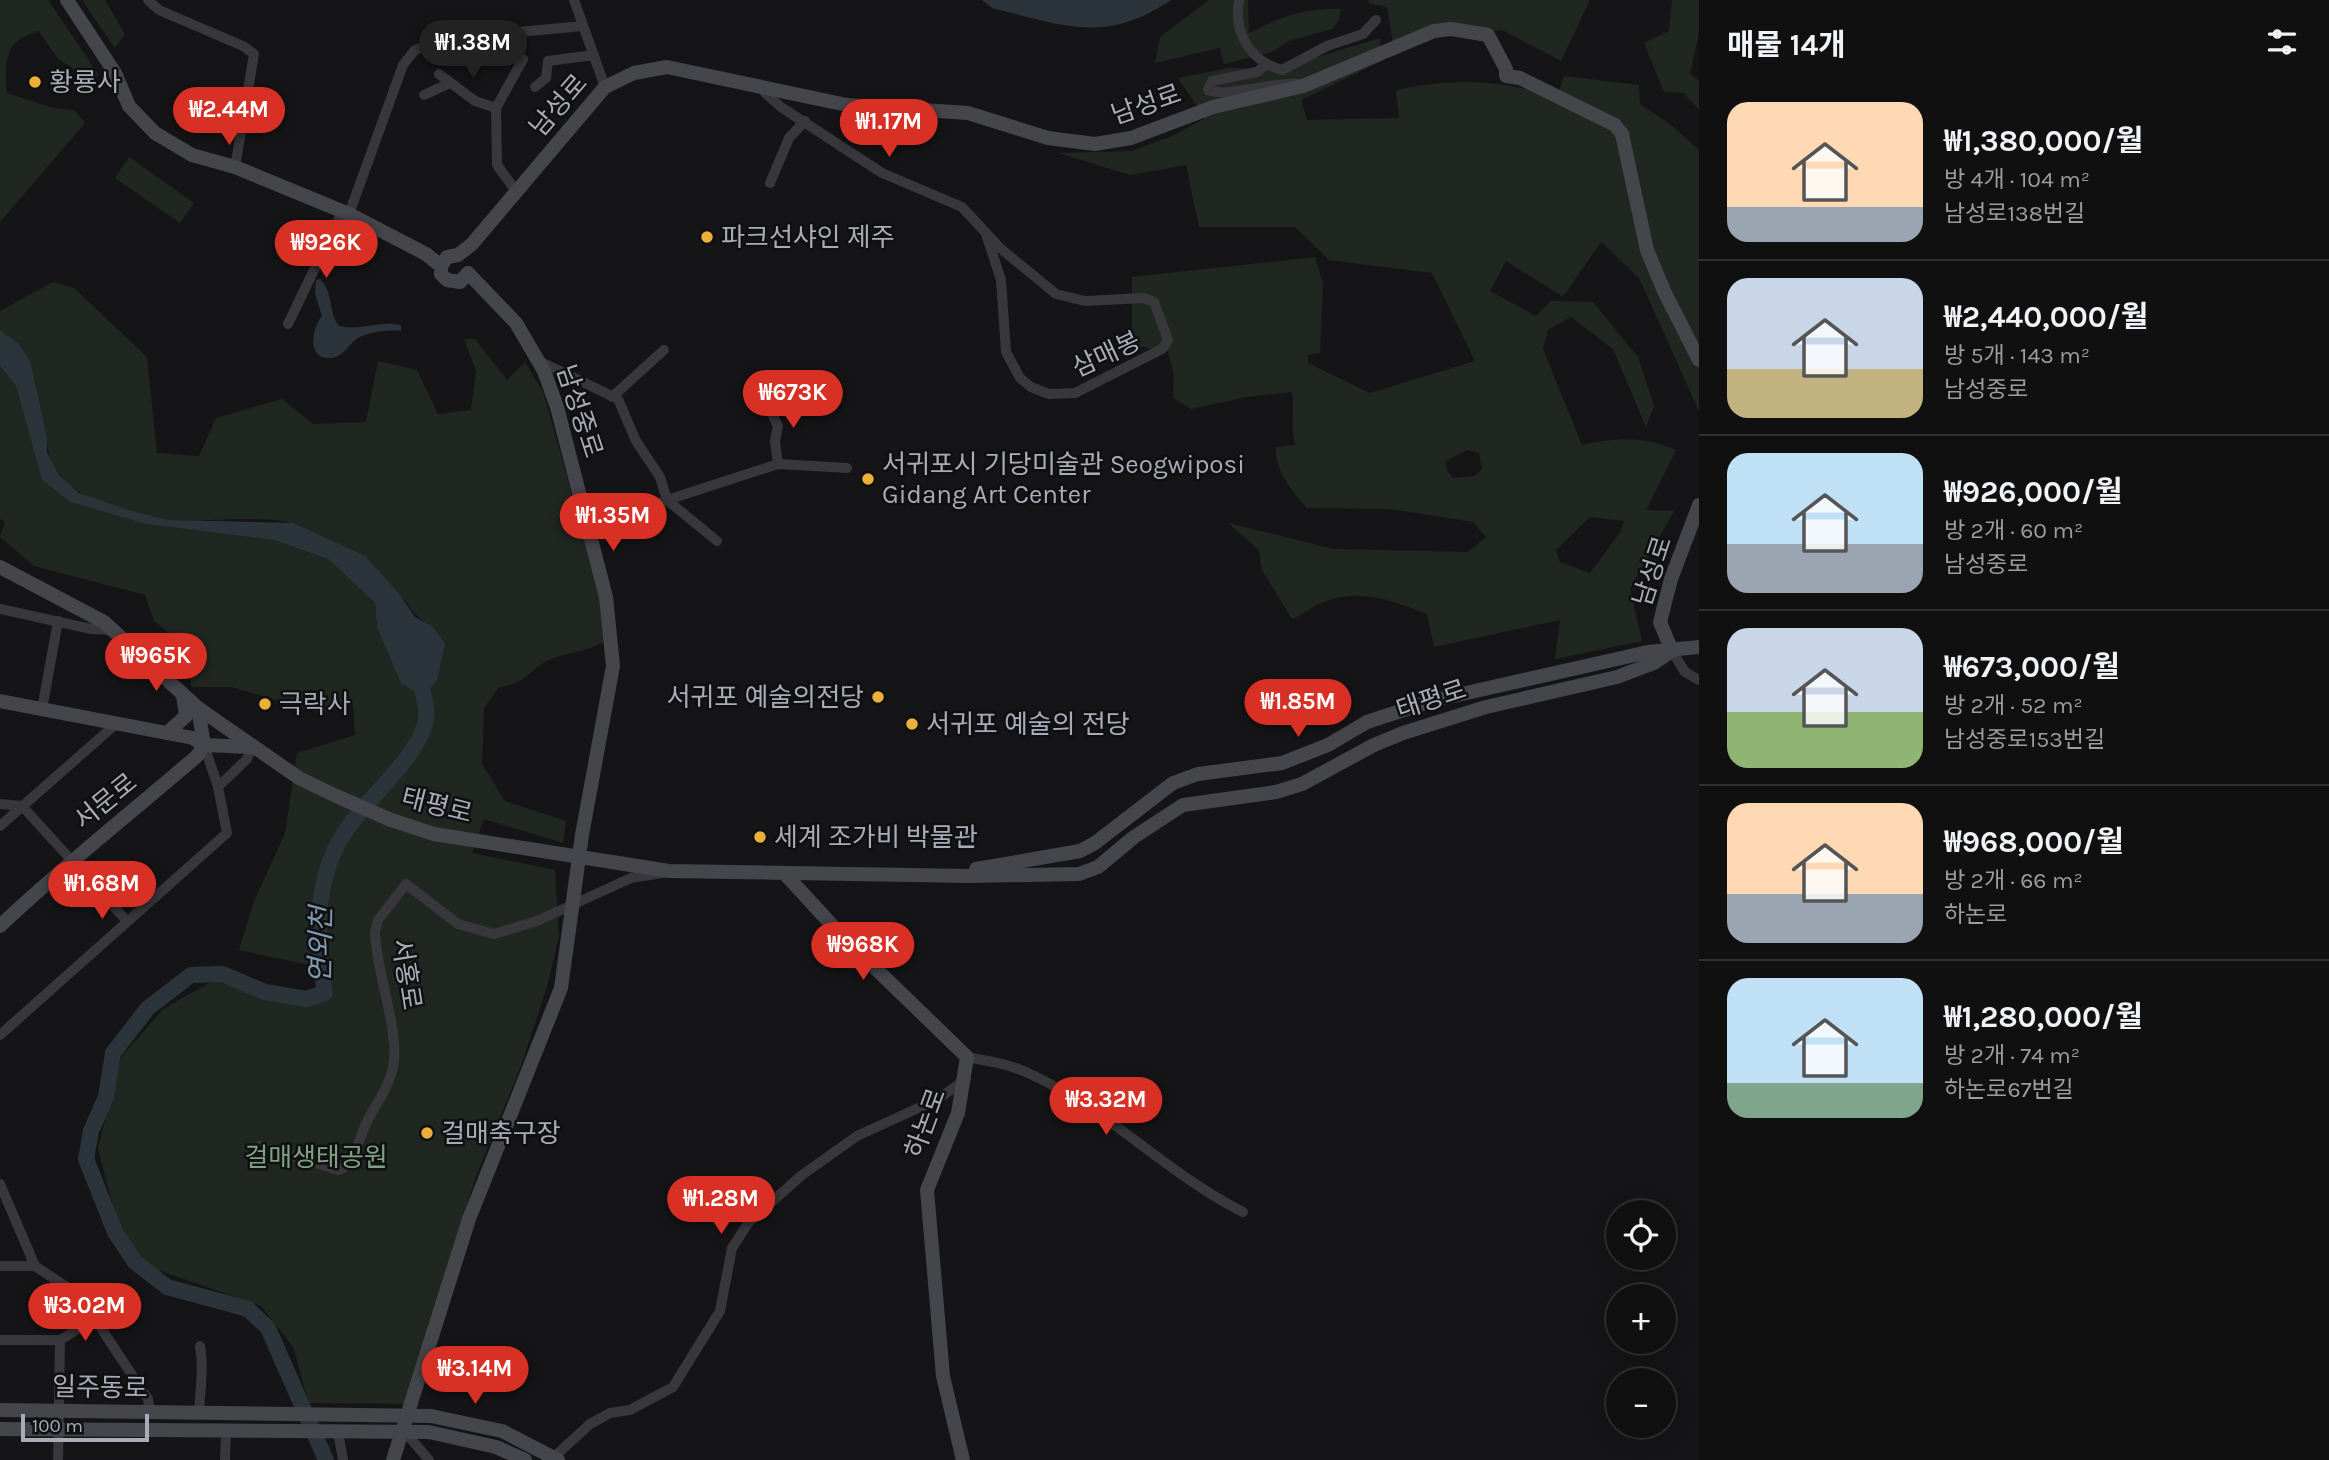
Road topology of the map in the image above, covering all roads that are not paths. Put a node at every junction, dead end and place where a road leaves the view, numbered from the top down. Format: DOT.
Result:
graph roads {
  1 [pos="67,0"];
  2 [pos="148,0"];
  3 [pos="574,0"];
  4 [pos="1239,0"];
  5 [pos="1376,20"];
  6 [pos="583,26"];
  7 [pos="594,55"];
  8 [pos="523,60"];
  9 [pos="1266,65"];
  10 [pos="439,74"];
  11 [pos="450,83"];
  12 [pos="605,86"];
  13 [pos="1303,86"];
  14 [pos="535,87"];
  15 [pos="766,88"];
  16 [pos="424,95"];
  17 [pos="496,108"];
  18 [pos="805,121"];
  19 [pos="235,167"];
  20 [pos="770,183"];
  21 [pos="516,191"];
  22 [pos="345,213"];
  23 [pos="986,234"];
  24 [pos="457,265"];
  25 [pos="288,324"];
  26 [pos="664,350"];
  27 [pos="539,360"];
  28 [pos="1699,360"];
  29 [pos="612,397"];
  30 [pos="768,397"];
  31 [pos="778,464"];
  32 [pos="847,468"];
  33 [pos="667,500"];
  34 [pos="1699,505"];
  35 [pos="590,533"];
  36 [pos="717,541"];
  37 [pos="0,567"];
  38 [pos="0,609"];
  39 [pos="58,621"];
  40 [pos="115,630"];
  41 [pos="1699,647"];
  42 [pos="1672,651"];
  43 [pos="1699,669"];
  44 [pos="1685,672"];
  45 [pos="1699,680"];
  46 [pos="183,693"];
  47 [pos="0,701"];
  48 [pos="198,708"];
  49 [pos="42,709"];
  50 [pos="117,723"];
  51 [pos="167,733"];
  52 [pos="204,745"];
  53 [pos="252,747"];
  54 [pos="218,786"];
  55 [pos="0,804"];
  56 [pos="22,806"];
  57 [pos="0,826"];
  58 [pos="580,857"];
  59 [pos="69,861"];
  60 [pos="669,871"];
  61 [pos="785,874"];
  62 [pos="937,874"];
  63 [pos="575,904"];
  64 [pos="126,920"];
  65 [pos="0,926"];
  66 [pos="0,1035"];
  67 [pos="967,1057"];
  68 [pos="966,1079"];
  69 [pos="260,1146"];
  70 [pos="1,1190"];
  71 [pos="1242,1212"];
  72 [pos="0,1266"];
  73 [pos="35,1266"];
  74 [pos="94,1319"];
  75 [pos="0,1340"];
  76 [pos="60,1340"];
  77 [pos="200,1346"];
  78 [pos="0,1410"];
  79 [pos="60,1411"];
  80 [pos="150,1412"];
  81 [pos="199,1414"];
  82 [pos="407,1414"];
  83 [pos="0,1429"];
  84 [pos="57,1430"];
  85 [pos="403,1431"];
  86 [pos="226,1432"];
  87 [pos="338,1432"];
  88 [pos="556,1459"];
  89 [pos="58,1460"];
  90 [pos="225,1460"];
  91 [pos="343,1460"];
  92 [pos="393,1460"];
  93 [pos="429,1460"];
  94 [pos="526,1460"];
  95 [pos="963,1460"];
  1 -- 19 [label="street, 남성중로"];
  2 -- 19 [label="street"];
  3 -- 6 [label="street"];
  4 -- 9 [label="street"];
  5 -- 9 [label="street"];
  6 -- 7 [label="street"];
  6 -- 22 [label="street"];
  7 -- 12 [label="street"];
  7 -- 14 [label="street"];
  8 -- 17 [label="street"];
  9 -- 13 [label="street"];
  10 -- 11 [label="street"];
  11 -- 16 [label="street"];
  11 -- 17 [label="street"];
  12 -- 15 [label="street, 남성로"];
  12 -- 21 [label="street, 남성로"];
  13 -- 15 [label="street, 남성로"];
  13 -- 28 [label="street, 남성로"];
  15 -- 18 [label="street, 삼매봉"];
  17 -- 21 [label="street"];
  18 -- 20 [label="street"];
  18 -- 23 [label="street, 삼매봉"];
  19 -- 22 [label="street, 남성중로"];
  21 -- 24 [label="street, 남성로"];
  22 -- 24 [label="street, 남성중로"];
  22 -- 25 [label="street"];
  23 -- 23 [label="street, 삼매봉"];
  24 -- 27 [label="street, 남성중로"];
  26 -- 29 [label="street"];
  27 -- 29 [label="street"];
  27 -- 35 [label="street, 남성중로"];
  29 -- 33 [label="street"];
  30 -- 31 [label="street"];
  31 -- 32 [label="street"];
  31 -- 33 [label="street"];
  33 -- 35 [label="street"];
  33 -- 36 [label="street"];
  34 -- 42 [label="street, 남성로"];
  35 -- 58 [label="street, 남성중로"];
  37 -- 40 [label="street, 태평로"];
  38 -- 39 [label="street"];
  39 -- 40 [label="street"];
  39 -- 49 [label="street"];
  40 -- 46 [label="street, 태평로"];
  41 -- 42 [label="street, 태평로"];
  42 -- 44 [label="street"];
  42 -- 62 [label="street, 태평로"];
  42 -- 62 [label="street, 태평로"];
  43 -- 44 [label="street"];
  44 -- 45 [label="street"];
  46 -- 48 [label="street, 태평로"];
  46 -- 51 [label="street"];
  47 -- 49 [label="street"];
  48 -- 52 [label="street"];
  48 -- 53 [label="street, 태평로"];
  49 -- 50 [label="street"];
  50 -- 51 [label="street"];
  50 -- 56 [label="street"];
  51 -- 52 [label="street"];
  52 -- 53 [label="street"];
  52 -- 54 [label="street"];
  52 -- 59 [label="street, 서문로"];
  53 -- 54 [label="street"];
  53 -- 58 [label="street, 태평로"];
  54 -- 64 [label="street"];
  55 -- 56 [label="street"];
  56 -- 57 [label="street"];
  56 -- 59 [label="street"];
  58 -- 60 [label="street, 태평로"];
  58 -- 63 [label="street"];
  59 -- 64 [label="street"];
  59 -- 65 [label="street, 서문로"];
  60 -- 61 [label="street, 태평로"];
  60 -- 63 [label="street"];
  61 -- 62 [label="street, 태평로"];
  61 -- 67 [label="street"];
  63 -- 69 [label="street, 서홍로"];
  63 -- 82 [label="street"];
  64 -- 66 [label="street"];
  67 -- 68 [label="street, 하논로"];
  67 -- 71 [label="street"];
  68 -- 88 [label="street"];
  68 -- 95 [label="street, 하논로"];
  70 -- 73 [label="street"];
  72 -- 73 [label="street"];
  73 -- 74 [label="street"];
  74 -- 76 [label="street"];
  74 -- 80 [label="street"];
  75 -- 76 [label="street"];
  76 -- 79 [label="street"];
  77 -- 81 [label="street"];
  78 -- 79 [label="street, 일주동로"];
  79 -- 80 [label="street, 일주동로"];
  79 -- 84 [label="street"];
  80 -- 81 [label="street, 일주동로"];
  81 -- 82 [label="street, 일주동로"];
  82 -- 85 [label="street"];
  82 -- 88 [label="street"];
  83 -- 84 [label="street, 일주동로"];
  84 -- 86 [label="street, 일주동로"];
  84 -- 89 [label="street"];
  85 -- 87 [label="street, 일주동로"];
  85 -- 92 [label="street"];
  85 -- 93 [label="street"];
  85 -- 94 [label="street"];
  86 -- 87 [label="street, 일주동로"];
  86 -- 90 [label="street"];
  87 -- 91 [label="street"];
}
